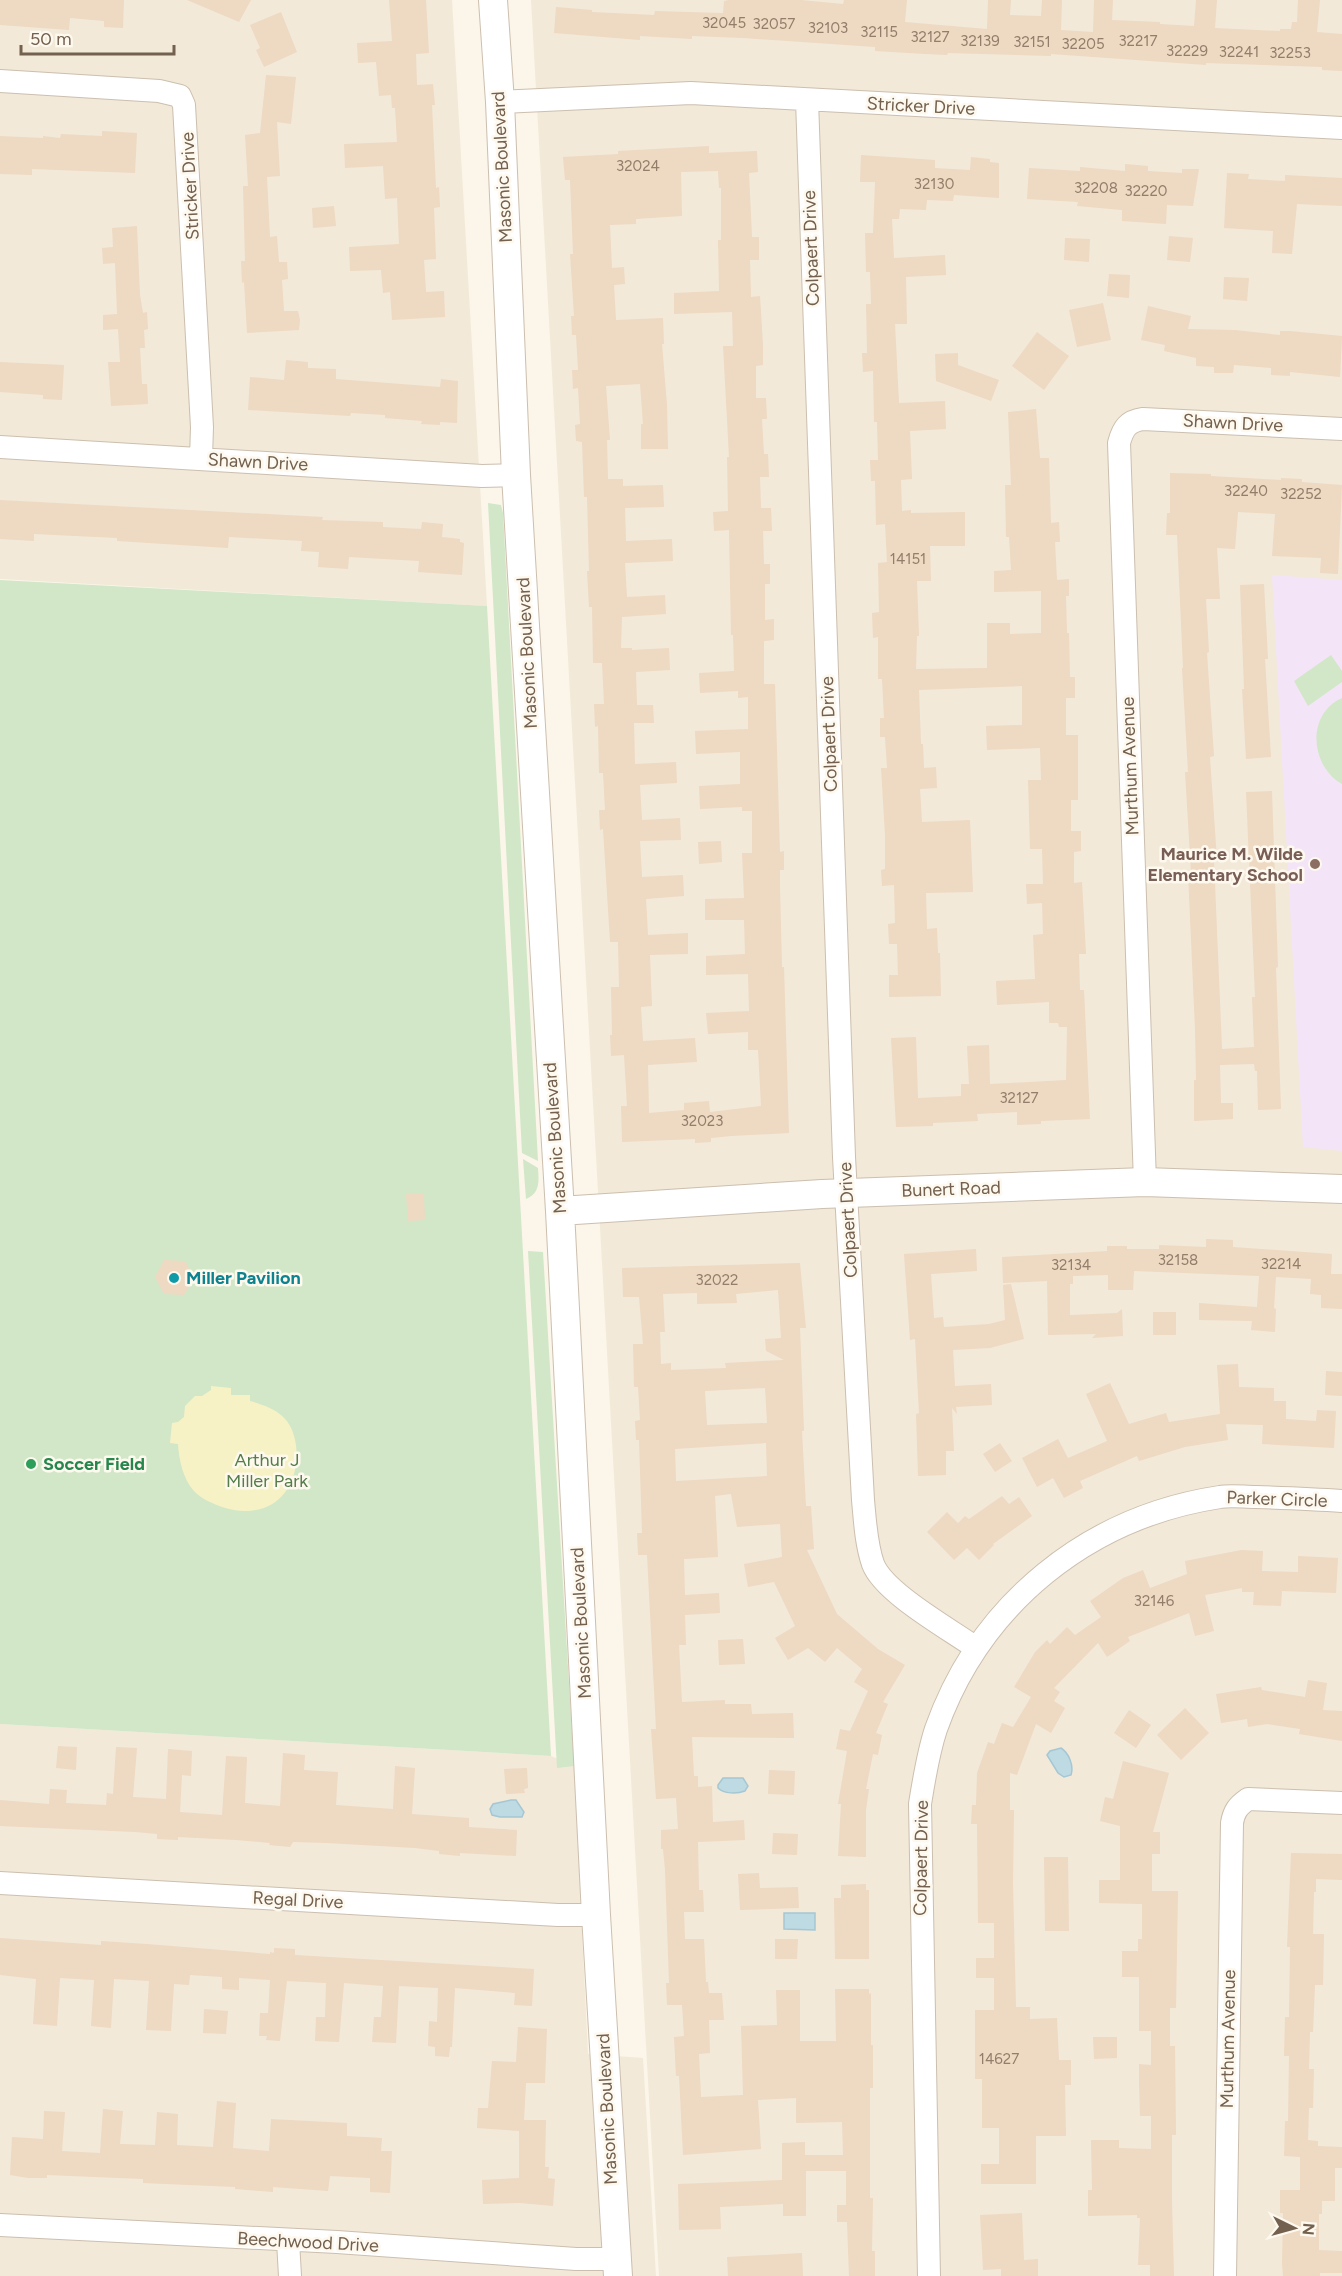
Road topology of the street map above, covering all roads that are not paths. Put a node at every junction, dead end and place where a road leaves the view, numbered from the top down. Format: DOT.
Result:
graph roads {
  1 [pos="493,0"];
  2 [pos="0,81"];
  3 [pos="807,100"];
  4 [pos="500,102"];
  5 [pos="1342,128"];
  6 [pos="1126,425"];
  7 [pos="1342,429"];
  8 [pos="0,447"];
  9 [pos="201,458"];
  10 [pos="516,475"];
  11 [pos="1145,1182"];
  12 [pos="1342,1189"];
  13 [pos="847,1193"];
  14 [pos="560,1211"];
  15 [pos="1342,1501"];
  16 [pos="976,1648"];
  17 [pos="1342,1803"];
  18 [pos="0,1883"];
  19 [pos="596,1915"];
  20 [pos="0,2225"];
  21 [pos="288,2241"];
  22 [pos="617,2267"];
  23 [pos="290,2276"];
  24 [pos="928,2276"];
  25 [pos="1225,2276"];
  1 -- 4 [label="street, Masonic Boulevard"];
  2 -- 9 [label="street, Stricker Drive"];
  3 -- 4 [label="street, Stricker Drive"];
  3 -- 5 [label="street, Stricker Drive"];
  3 -- 13 [label="street, Colpaert Drive"];
  4 -- 10 [label="street, Masonic Boulevard"];
  6 -- 7 [label="street, Shawn Drive"];
  6 -- 11 [label="street, Murthum Avenue"];
  8 -- 9 [label="street, Shawn Drive"];
  9 -- 10 [label="street, Shawn Drive"];
  10 -- 14 [label="street, Masonic Boulevard"];
  11 -- 12 [label="street, Bunert Road"];
  11 -- 13 [label="street, Bunert Road"];
  13 -- 14 [label="street, Bunert Road"];
  13 -- 16 [label="street, Colpaert Drive"];
  14 -- 19 [label="street, Masonic Boulevard"];
  15 -- 16 [label="street, Parker Circle"];
  16 -- 24 [label="street, Colpaert Drive"];
  17 -- 25 [label="street, Murthum Avenue"];
  18 -- 19 [label="street, Regal Drive"];
  19 -- 22 [label="street, Masonic Boulevard"];
  20 -- 21 [label="street, Beechwood Drive"];
  21 -- 22 [label="street, Beechwood Drive"];
  21 -- 23 [label="street"];
}
